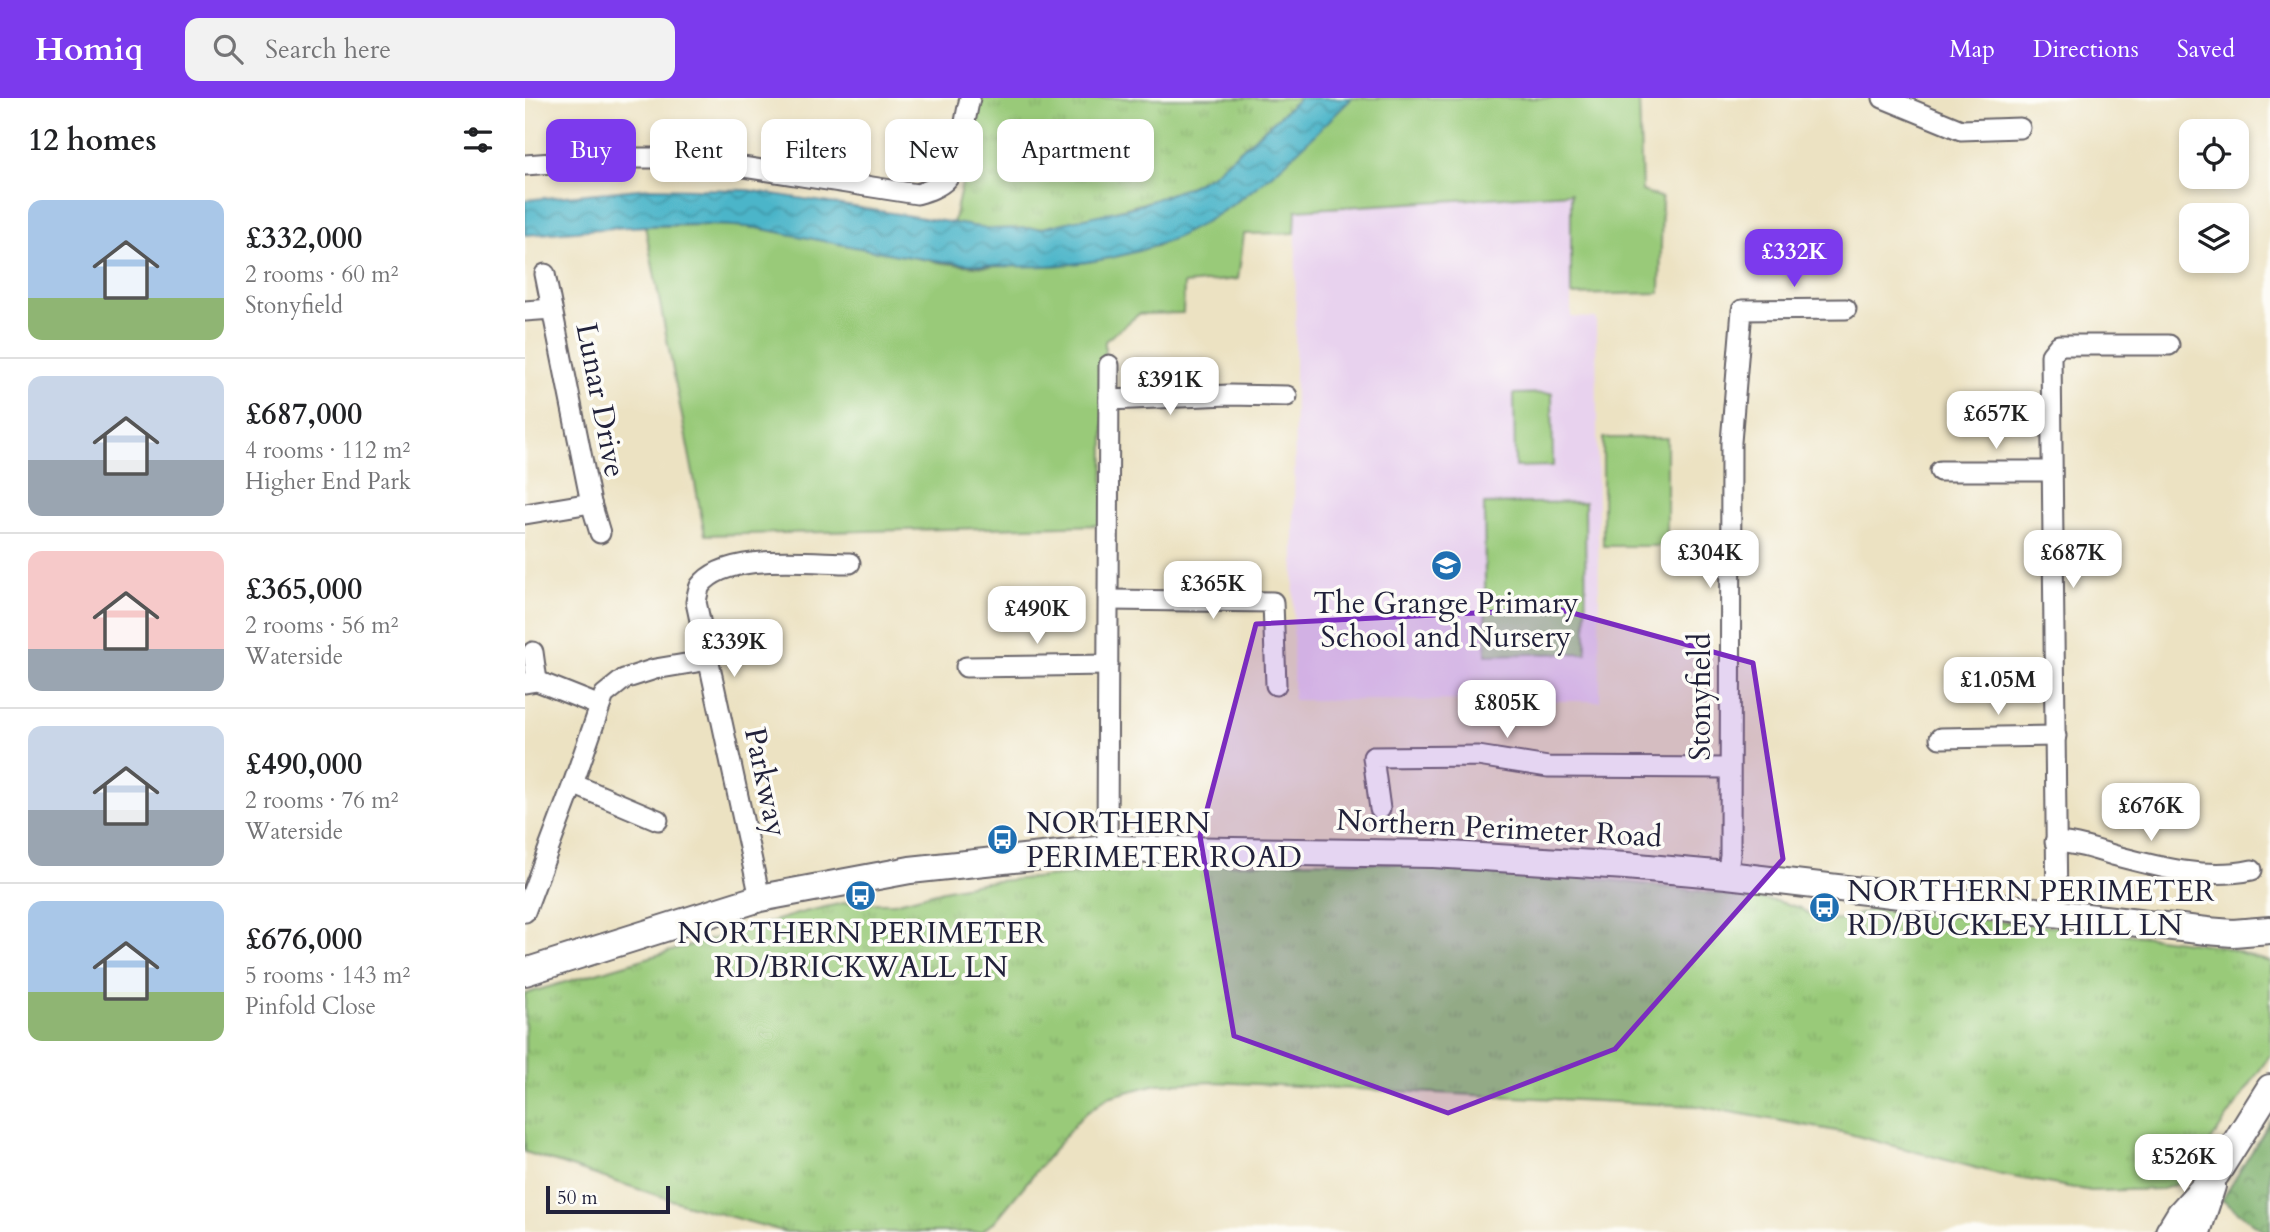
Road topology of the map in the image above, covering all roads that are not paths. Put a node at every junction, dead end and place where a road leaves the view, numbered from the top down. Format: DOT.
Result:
graph roads {
  1 [pos="970,98"];
  2 [pos="1883,98"];
  3 [pos="2020,128"];
  4 [pos="525,165"];
  5 [pos="545,274"];
  6 [pos="552,309"];
  7 [pos="1846,309"];
  8 [pos="525,312"];
  9 [pos="2169,345"];
  10 [pos="1109,365"];
  11 [pos="1287,396"];
  12 [pos="1109,400"];
  13 [pos="1940,471"];
  14 [pos="2051,471"];
  15 [pos="591,503"];
  16 [pos="525,514"];
  17 [pos="600,533"];
  18 [pos="851,563"];
  19 [pos="1109,600"];
  20 [pos="533,652"];
  21 [pos="709,660"];
  22 [pos="1108,665"];
  23 [pos="966,667"];
  24 [pos="531,682"];
  25 [pos="1276,685"];
  26 [pos="600,706"];
  27 [pos="2056,736"];
  28 [pos="1940,738"];
  29 [pos="1729,768"];
  30 [pos="573,784"];
  31 [pos="1380,809"];
  32 [pos="658,820"];
  33 [pos="2055,842"];
  34 [pos="1107,849"];
  35 [pos="2252,870"];
  36 [pos="1727,875"];
  37 [pos="760,898"];
  38 [pos="527,903"];
  39 [pos="2057,913"];
  40 [pos="2265,934"];
  41 [pos="525,972"];
  42 [pos="2270,1088"];
  43 [pos="2216,1174"];
  44 [pos="2169,1232"];
  45 [pos="2197,1232"];
  1 -- 4 [label="street"];
  2 -- 3 [label="street"];
  5 -- 6 [label="street, Lunar Drive"];
  6 -- 8 [label="street, Lunar Drive"];
  6 -- 15 [label="street, Lunar Drive"];
  7 -- 29 [label="street, Stonyfield"];
  9 -- 14 [label="street"];
  10 -- 12 [label="street"];
  11 -- 12 [label="street"];
  12 -- 19 [label="street"];
  13 -- 14 [label="street"];
  14 -- 27 [label="street"];
  15 -- 16 [label="street, Lunar Drive"];
  15 -- 17 [label="street, Lunar Drive"];
  18 -- 21 [label="street, Parkway"];
  19 -- 22 [label="street"];
  19 -- 25 [label="street"];
  20 -- 24 [label="street"];
  21 -- 26 [label="street"];
  21 -- 37 [label="street, Parkway"];
  22 -- 23 [label="street"];
  22 -- 34 [label="street"];
  24 -- 26 [label="street"];
  26 -- 30 [label="street"];
  27 -- 28 [label="street"];
  27 -- 33 [label="street"];
  29 -- 31 [label="street"];
  29 -- 36 [label="street, Stonyfield"];
  30 -- 32 [label="street"];
  30 -- 38 [label="street"];
  33 -- 35 [label="street"];
  33 -- 39 [label="street"];
  34 -- 36 [label="main road, Northern Perimeter Road"];
  34 -- 37 [label="main road, Northern Perimeter Road"];
  36 -- 39 [label="main road, Northern Perimeter Road"];
  37 -- 41 [label="main road, Northern Perimeter Road"];
  39 -- 40 [label="main road, Northern Perimeter Road"];
  42 -- 43 [label="main road"];
  43 -- 44 [label="main road"];
  43 -- 45 [label="main road"];
}
